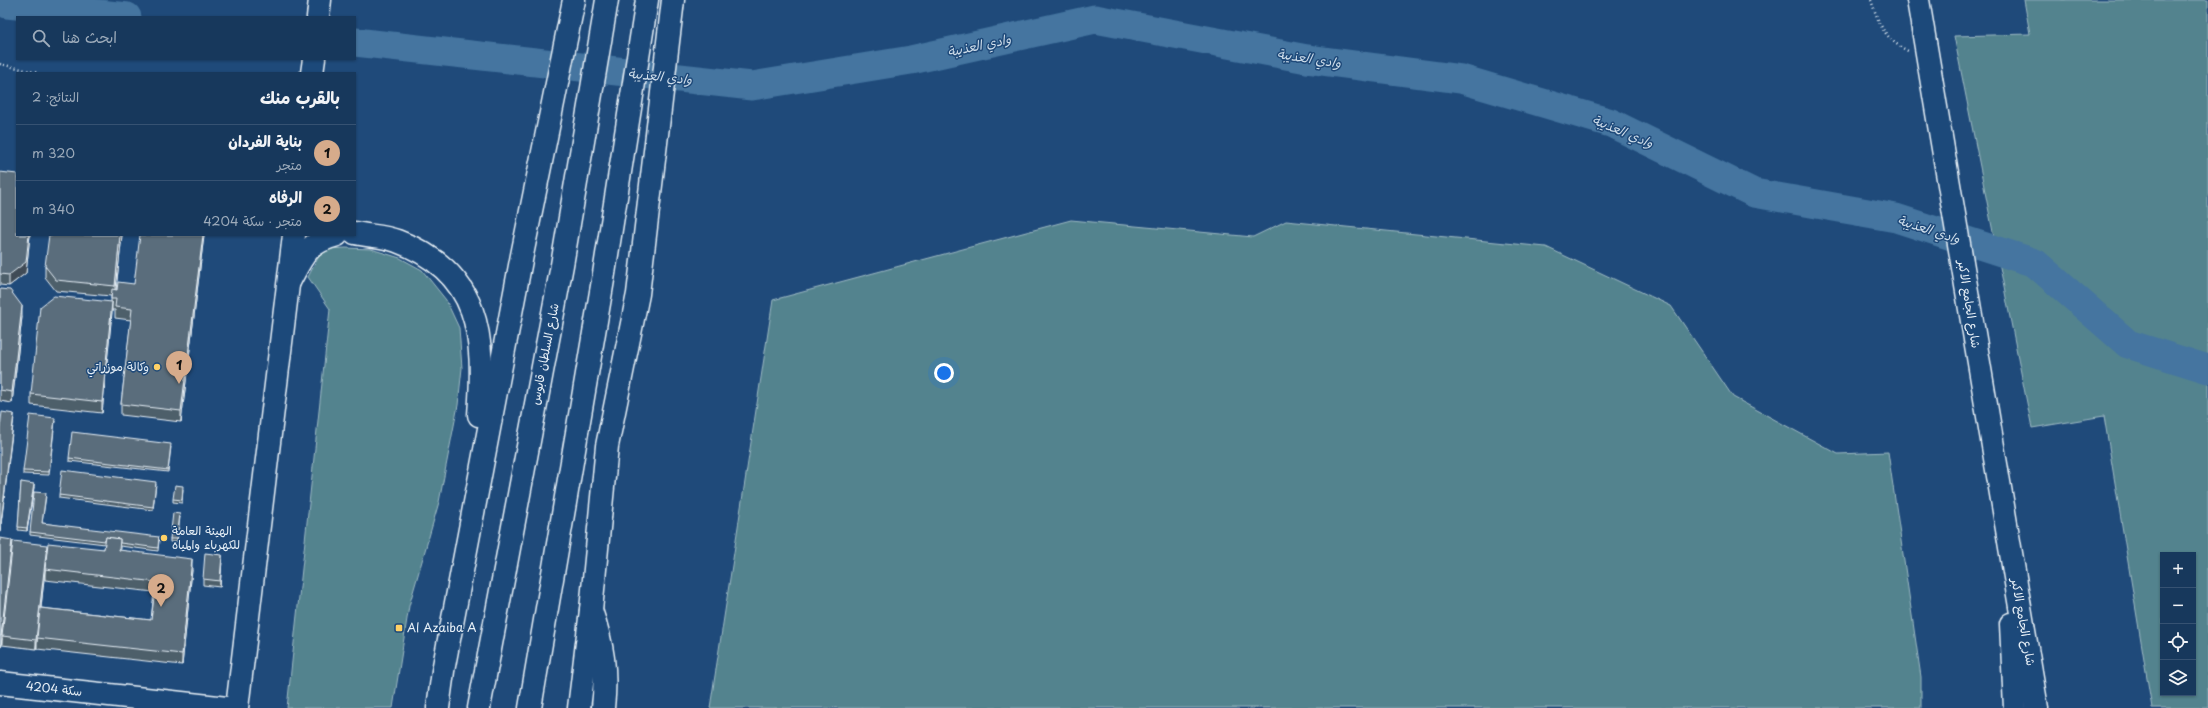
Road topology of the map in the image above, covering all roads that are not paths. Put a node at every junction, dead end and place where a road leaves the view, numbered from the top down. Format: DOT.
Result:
graph roads {
  1 [pos="320,0"];
  2 [pos="574,0"];
  3 [pos="607,0"];
  4 [pos="648,0"];
  5 [pos="673,0"];
  6 [pos="1918,0"];
  7 [pos="318,16"];
  8 [pos="314,60"];
  9 [pos="312,72"];
  10 [pos="356,233"];
  11 [pos="294,236"];
  12 [pos="334,236"];
  13 [pos="289,282"];
  14 [pos="470,530"];
  15 [pos="2008,537"];
  16 [pos="591,610"];
  17 [pos="443,671"];
  18 [pos="0,683"];
  19 [pos="227,708"];
  20 [pos="237,708"];
  21 [pos="432,708"];
  22 [pos="438,708"];
  23 [pos="479,708"];
  24 [pos="530,708"];
  25 [pos="579,708"];
  26 [pos="603,708"];
  27 [pos="2015,708"];
  28 [pos="2037,708"];
  1 -- 7 [label="main road"];
  2 -- 14 [label="main road"];
  3 -- 23 [label="main road, شارع السلطان قابوس"];
  4 -- 24 [label="main road"];
  5 -- 16 [label="main road"];
  6 -- 15 [label="main road, شارع الجامع الاكبر"];
  8 -- 9 [label="main road"];
  10 -- 14 [label="main road"];
  11 -- 13 [label="main road"];
  12 -- 13 [label="main road"];
  13 -- 20 [label="main road"];
  14 -- 17 [label="main road"];
  15 -- 27 [label="main road, شارع الجامع الاكبر"];
  15 -- 28 [label="main road, شارع الجامع الاكبر"];
  16 -- 25 [label="main road"];
  16 -- 26 [label="main road"];
  17 -- 21 [label="main road"];
  17 -- 22 [label="main road"];
  18 -- 19 [label="main road, سكة 4204"];
}
